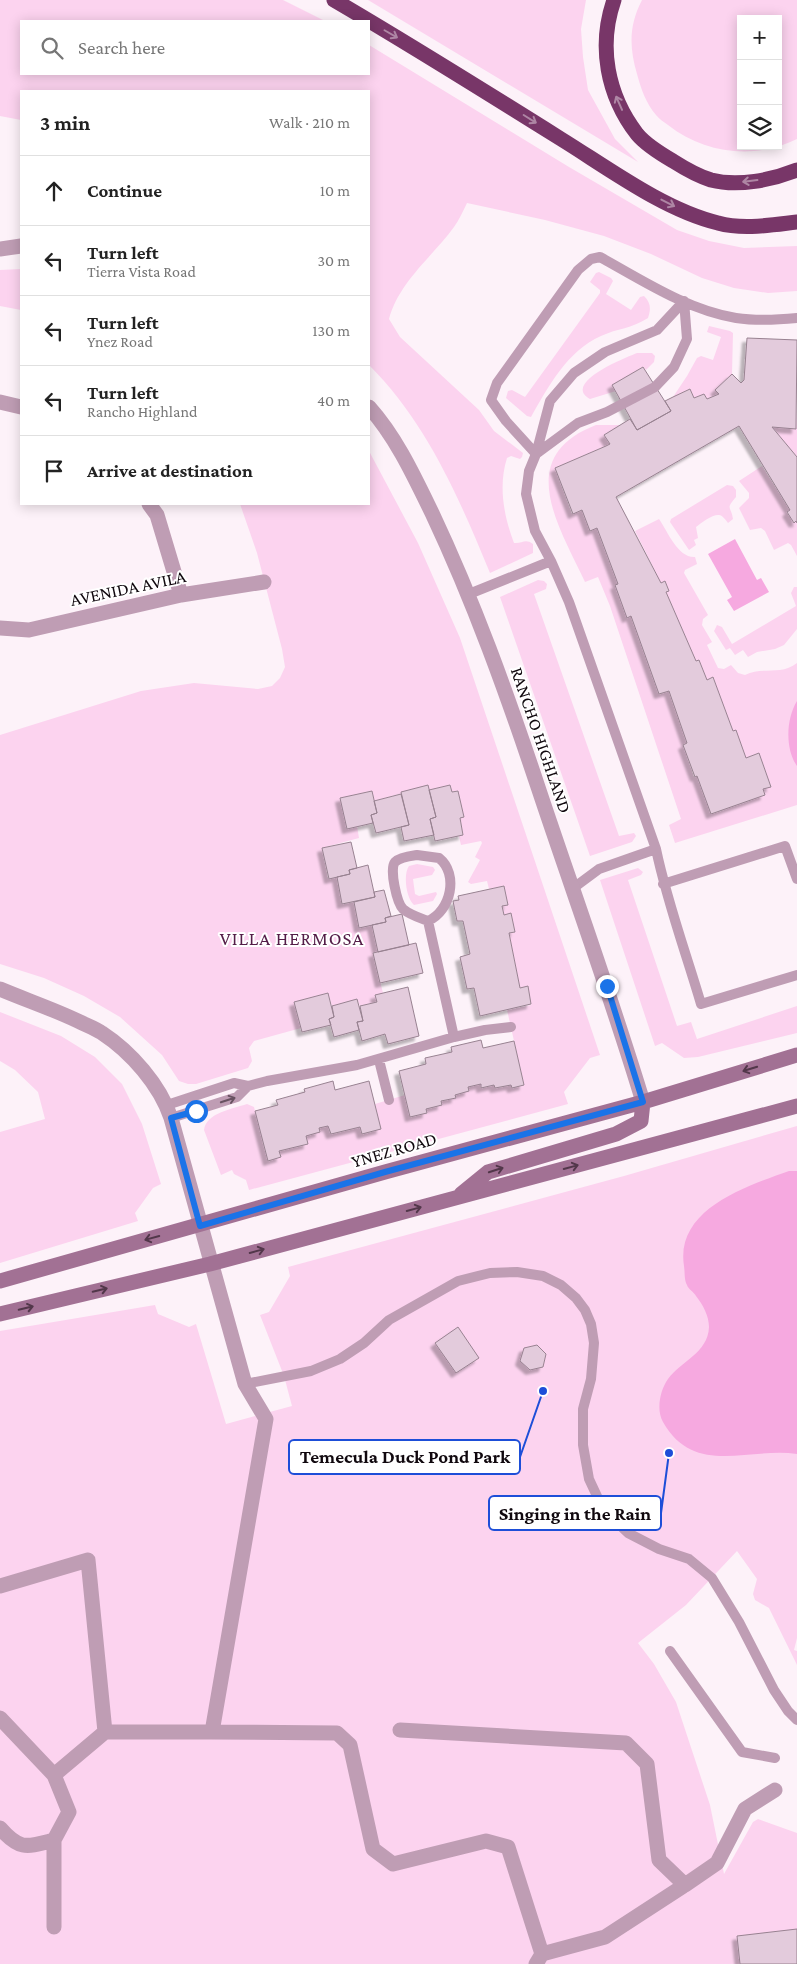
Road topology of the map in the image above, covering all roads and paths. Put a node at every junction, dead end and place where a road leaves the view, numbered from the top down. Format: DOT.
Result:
graph roads {
  1 [pos="334,0"];
  2 [pos="614,0"];
  3 [pos="368,20"];
  4 [pos="370,21"];
  5 [pos="797,170"];
  6 [pos="797,222"];
  7 [pos="20,246"];
  8 [pos="0,249"];
  9 [pos="684,302"];
  10 [pos="797,318"];
  11 [pos="0,402"];
  12 [pos="20,408"];
  13 [pos="370,408"];
  14 [pos="536,454"];
  15 [pos="150,505"];
  16 [pos="552,561"];
  17 [pos="264,582"];
  18 [pos="469,594"];
  19 [pos="181,595"];
  20 [pos="0,628"];
  21 [pos="656,849"];
  22 [pos="797,879"];
  23 [pos="663,884"];
  24 [pos="572,889"];
  25 [pos="428,920"];
  26 [pos="797,975"];
  27 [pos="0,989"];
  28 [pos="511,1027"];
  29 [pos="454,1037"];
  30 [pos="797,1055"];
  31 [pos="379,1060"];
  32 [pos="248,1086"];
  33 [pos="389,1100"];
  34 [pos="643,1102"];
  35 [pos="797,1106"];
  36 [pos="169,1111"];
  37 [pos="456,1198"];
  38 [pos="200,1226"];
  39 [pos="210,1264"];
  40 [pos="0,1280"];
  41 [pos="0,1314"];
  42 [pos="245,1384"];
  43 [pos="0,1586"];
  44 [pos="670,1651"];
  45 [pos="0,1718"];
  46 [pos="797,1720"];
  47 [pos="400,1730"];
  48 [pos="105,1732"];
  49 [pos="212,1732"];
  50 [pos="775,1758"];
  51 [pos="54,1775"];
  52 [pos="775,1790"];
  53 [pos="0,1828"];
  54 [pos="54,1840"];
  55 [pos="685,1885"];
  56 [pos="54,1927"];
  57 [pos="539,1959"];
  1 -- 3 [label="highway, one-way"];
  5 -- 2 [label="highway, one-way"];
  4 -- 6 [label="highway, one-way"];
  7 -- 8 [label="street"];
  9 -- 10 [label="lane"];
  9 -- 14 [label="lane"];
  9 -- 14 [label="lane"];
  9 -- 14 [label="lane"];
  11 -- 12 [label="street"];
  13 -- 18 [label="street, RANCHO HIGHLAND"];
  14 -- 16 [label="lane"];
  15 -- 19 [label="street"];
  16 -- 18 [label="lane"];
  16 -- 21 [label="lane"];
  17 -- 19 [label="street, AVENIDA AVILA"];
  18 -- 24 [label="street, RANCHO HIGHLAND"];
  19 -- 20 [label="street, AVENIDA AVILA"];
  21 -- 23 [label="lane"];
  21 -- 24 [label="lane"];
  22 -- 23 [label="lane"];
  23 -- 26 [label="lane"];
  24 -- 34 [label="street, RANCHO HIGHLAND"];
  25 -- 25 [label="lane"];
  25 -- 29 [label="lane"];
  27 -- 36 [label="street"];
  28 -- 29 [label="lane"];
  29 -- 31 [label="lane"];
  30 -- 34 [label="main road, YNEZ ROAD, one-way"];
  31 -- 32 [label="lane"];
  31 -- 33 [label="lane"];
  36 -- 32 [label="lane, one-way"];
  32 -- 36 [label="lane"];
  37 -- 34 [label="main road, one-way"];
  34 -- 38 [label="main road, YNEZ ROAD"];
  37 -- 35 [label="main road, one-way"];
  36 -- 38 [label="street"];
  39 -- 37 [label="main road, one-way"];
  38 -- 39 [label="street"];
  38 -- 40 [label="main road, YNEZ ROAD, one-way"];
  41 -- 39 [label="main road, one-way"];
  39 -- 42 [label="street"];
  42 -- 46 [label="lane"];
  42 -- 49 [label="street"];
  43 -- 48 [label="street"];
  44 -- 50 [label="lane"];
  45 -- 51 [label="street"];
  47 -- 55 [label="street"];
  48 -- 49 [label="street"];
  48 -- 51 [label="street"];
  49 -- 57 [label="street"];
  51 -- 54 [label="street"];
  52 -- 55 [label="street"];
  53 -- 54 [label="street"];
  54 -- 56 [label="street"];
  55 -- 57 [label="street"];
}
